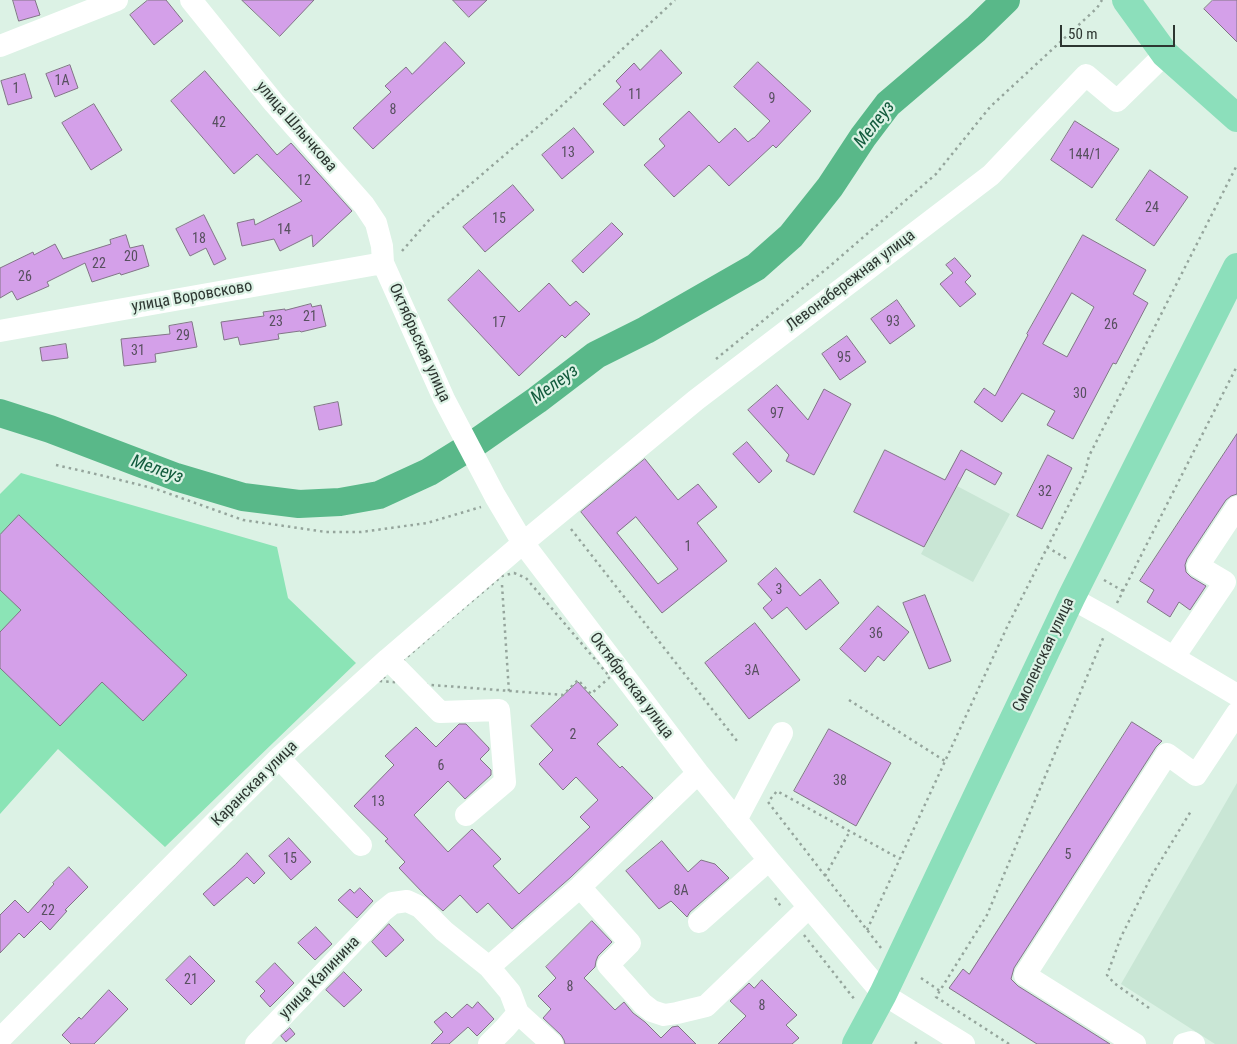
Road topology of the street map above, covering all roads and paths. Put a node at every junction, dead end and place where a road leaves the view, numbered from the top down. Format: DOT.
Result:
graph roads {
  1 [pos="117,0"];
  2 [pos="191,0"];
  3 [pos="675,0"];
  4 [pos="1102,0"];
  5 [pos="1126,0"];
  6 [pos="0,46"];
  7 [pos="1164,54"];
  8 [pos="1237,118"];
  9 [pos="1237,164"];
  10 [pos="1233,172"];
  11 [pos="1237,175"];
  12 [pos="393,261"];
  13 [pos="1237,267"];
  14 [pos="0,331"];
  15 [pos="711,363"];
  16 [pos="1237,366"];
  17 [pos="56,465"];
  18 [pos="488,501"];
  19 [pos="1237,507"];
  20 [pos="559,514"];
  21 [pos="523,543"];
  22 [pos="1046,547"];
  23 [pos="1067,559"];
  24 [pos="1100,578"];
  25 [pos="1123,591"];
  26 [pos="1071,598"];
  27 [pos="1115,607"];
  28 [pos="1105,630"];
  29 [pos="1174,657"];
  30 [pos="388,659"];
  31 [pos="380,681"];
  32 [pos="412,684"];
  33 [pos="509,691"];
  34 [pos="1237,695"];
  35 [pos="510,700"];
  36 [pos="849,700"];
  37 [pos="1237,713"];
  38 [pos="782,733"];
  39 [pos="737,741"];
  40 [pos="279,758"];
  41 [pos="945,761"];
  42 [pos="698,773"];
  43 [pos="1192,811"];
  44 [pos="466,815"];
  45 [pos="736,820"];
  46 [pos="850,831"];
  47 [pos="361,845"];
  48 [pos="900,859"];
  49 [pos="761,866"];
  50 [pos="825,876"];
  51 [pos="580,887"];
  52 [pos="802,914"];
  53 [pos="699,922"];
  54 [pos="867,930"];
  55 [pos="882,949"];
  56 [pos="489,967"];
  57 [pos="921,978"];
  58 [pos="940,991"];
  59 [pos="872,1001"];
  60 [pos="1149,1008"];
  61 [pos="518,1013"];
  62 [pos="0,1039"];
  63 [pos="256,1044"];
  64 [pos="489,1044"];
  65 [pos="552,1044"];
  66 [pos="856,1044"];
  67 [pos="964,1044"];
  68 [pos="1009,1044"];
  69 [pos="1135,1044"];
  70 [pos="1184,1044"];
  71 [pos="1194,1044"];
  1 -- 6 [label="street"];
  2 -- 12 [label="street, улица Шлычкова"];
  3 -- 12 [label="path"];
  4 -- 15 [label="path"];
  5 -- 7 [label="main road"];
  7 -- 8 [label="main road"];
  7 -- 20 [label="street, Левонабережная улица"];
  9 -- 10 [label="path"];
  10 -- 11 [label="path"];
  10 -- 22 [label="path"];
  12 -- 14 [label="street, улица Воровсково"];
  12 -- 18 [label="street, Октябрьская улица"];
  13 -- 26 [label="main road, Смоленская улица"];
  16 -- 25 [label="path"];
  17 -- 18 [label="path"];
  18 -- 21 [label="street, Октябрьская улица"];
  19 -- 29 [label="street"];
  20 -- 21 [label="street, Левонабережная улица"];
  20 -- 39 [label="path"];
  21 -- 30 [label="street, Каранская улица"];
  21 -- 42 [label="street, Октябрьская улица"];
  22 -- 23 [label="path"];
  22 -- 41 [label="path"];
  24 -- 25 [label="path"];
  25 -- 27 [label="path"];
  26 -- 29 [label="street"];
  26 -- 59 [label="main road, Смоленская улица"];
  28 -- 58 [label="path"];
  29 -- 34 [label="street"];
  30 -- 32 [label="street"];
  30 -- 40 [label="street, Каранская улица"];
  31 -- 32 [label="path"];
  32 -- 33 [label="path"];
  32 -- 44 [label="street"];
  33 -- 33 [label="path"];
  33 -- 35 [label="path"];
  36 -- 41 [label="path"];
  37 -- 69 [label="street"];
  38 -- 45 [label="street"];
  40 -- 47 [label="street"];
  40 -- 62 [label="street, Каранская улица"];
  41 -- 48 [label="path"];
  42 -- 45 [label="street, Октябрьская улица"];
  42 -- 51 [label="street"];
  43 -- 60 [label="path"];
  45 -- 49 [label="street, Октябрьская улица"];
  46 -- 48 [label="path"];
  46 -- 50 [label="path"];
  46 -- 50 [label="path"];
  48 -- 54 [label="path"];
  49 -- 52 [label="street, Октябрьская улица"];
  49 -- 52 [label="path"];
  49 -- 53 [label="street"];
  50 -- 54 [label="path"];
  51 -- 52 [label="street"];
  51 -- 56 [label="street"];
  52 -- 59 [label="street, Октябрьская улица"];
  52 -- 59 [label="path"];
  54 -- 55 [label="path"];
  56 -- 61 [label="street"];
  56 -- 63 [label="street, улица Калинина"];
  57 -- 58 [label="path"];
  58 -- 68 [label="path"];
  59 -- 66 [label="main road, Смоленская улица"];
  59 -- 67 [label="street, Октябрьская улица"];
  61 -- 64 [label="street"];
  61 -- 65 [label="street"];
  70 -- 71 [label="street"];
}
